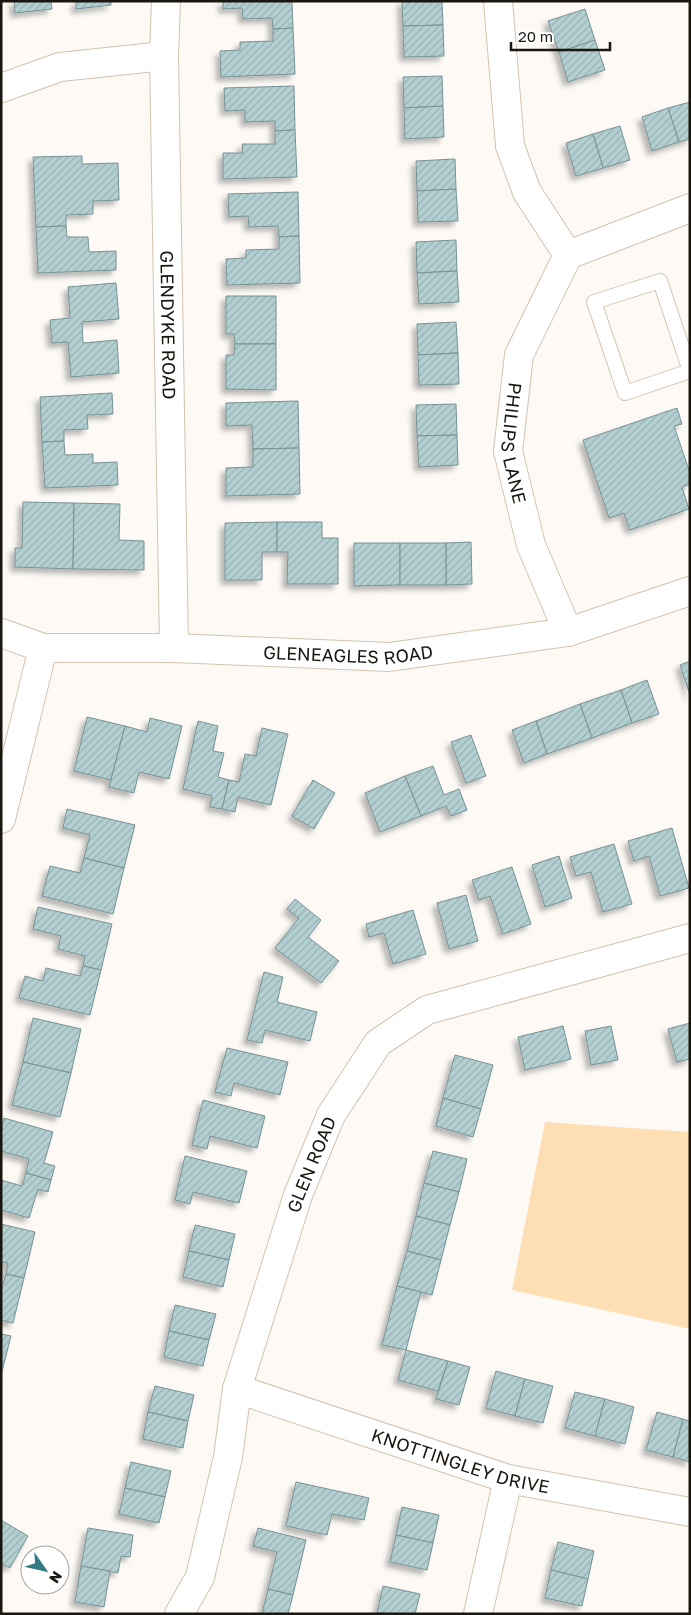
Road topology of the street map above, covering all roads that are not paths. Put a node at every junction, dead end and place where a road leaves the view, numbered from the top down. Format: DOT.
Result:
graph roads {
  1 [pos="166,1"];
  2 [pos="498,1"];
  3 [pos="164,56"];
  4 [pos="1,88"];
  5 [pos="690,208"];
  6 [pos="568,255"];
  7 [pos="690,371"];
  8 [pos="690,591"];
  9 [pos="568,632"];
  10 [pos="1,633"];
  11 [pos="43,648"];
  12 [pos="174,648"];
  13 [pos="1,819"];
  14 [pos="690,938"];
  15 [pos="237,1389"];
  16 [pos="508,1479"];
  17 [pos="690,1512"];
  18 [pos="179,1614"];
  19 [pos="478,1614"];
  1 -- 3 [label="street, GLENDYKE ROAD"];
  2 -- 6 [label="street"];
  3 -- 4 [label="street"];
  3 -- 12 [label="street, GLENDYKE ROAD"];
  5 -- 6 [label="street"];
  6 -- 9 [label="street, PHILIPS LANE"];
  7 -- 7 [label="lane"];
  8 -- 9 [label="street, GLENEAGLES ROAD"];
  9 -- 12 [label="street, GLENEAGLES ROAD"];
  10 -- 11 [label="street, GLENEAGLES ROAD"];
  11 -- 12 [label="street, GLENEAGLES ROAD"];
  11 -- 13 [label="street"];
  14 -- 15 [label="street, GLEN ROAD"];
  15 -- 16 [label="street, KNOTTINGLEY DRIVE"];
  15 -- 18 [label="street, GLEN ROAD"];
  16 -- 17 [label="street, KNOTTINGLEY DRIVE"];
  16 -- 19 [label="street"];
}
